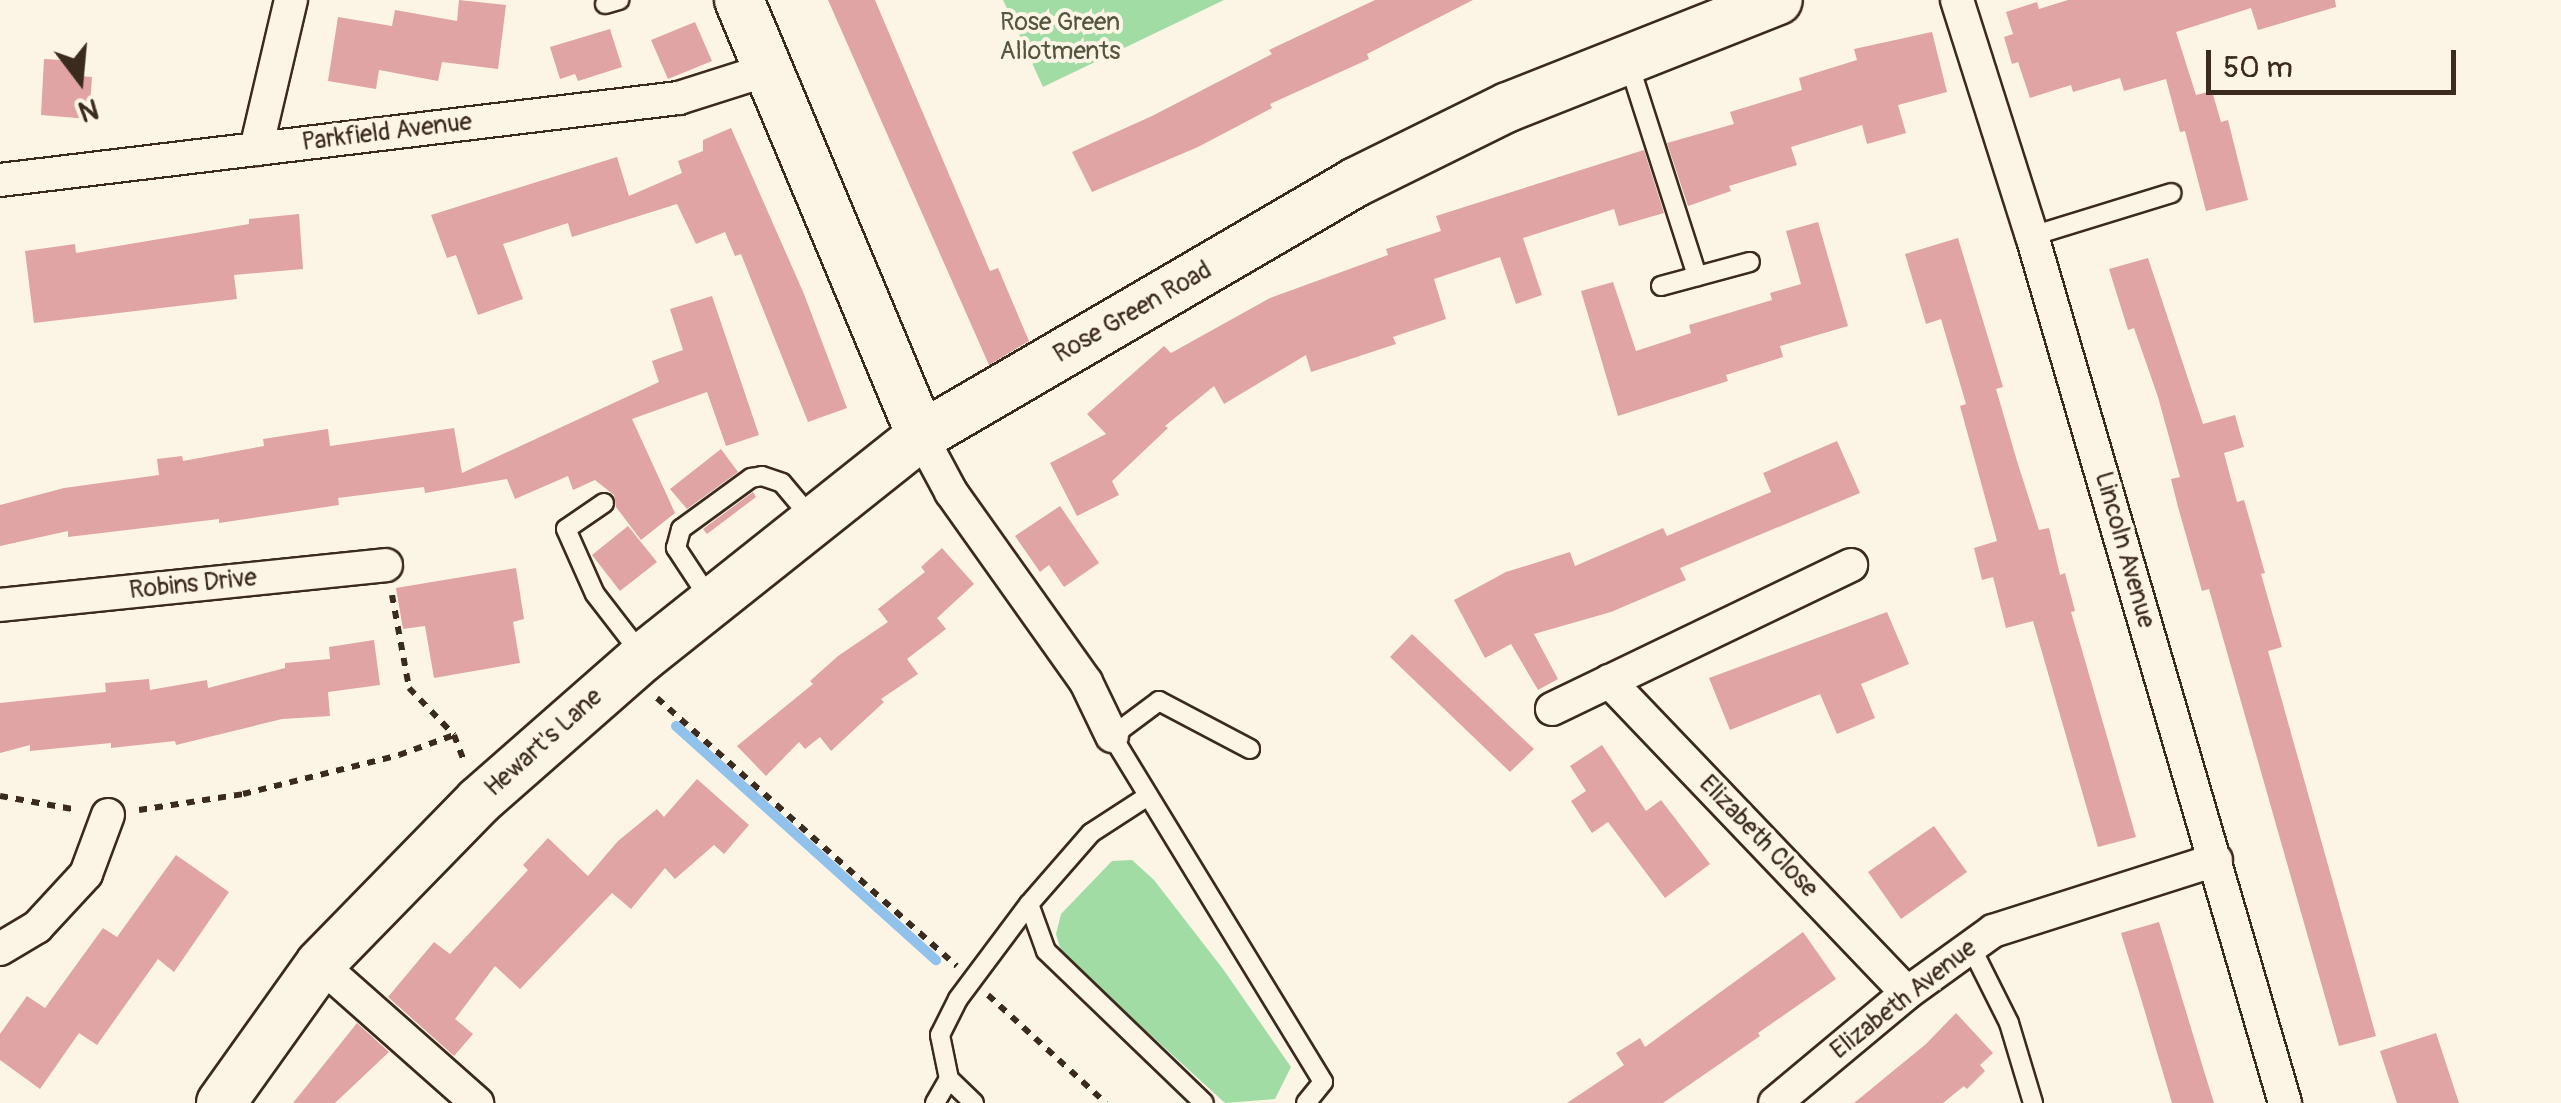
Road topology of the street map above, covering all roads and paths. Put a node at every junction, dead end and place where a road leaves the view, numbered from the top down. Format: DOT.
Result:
graph roads {
  1 [pos="291,0"];
  2 [pos="739,0"];
  3 [pos="1778,0"];
  4 [pos="1957,0"];
  5 [pos="1692,15"];
  6 [pos="1627,58"];
  7 [pos="770,69"];
  8 [pos="256,149"];
  9 [pos="0,180"];
  10 [pos="2172,192"];
  11 [pos="2032,236"];
  12 [pos="1750,262"];
  13 [pos="1697,276"];
  14 [pos="1660,286"];
  15 [pos="921,436"];
  16 [pos="604,504"];
  17 [pos="814,521"];
  18 [pos="386,565"];
  19 [pos="1851,565"];
  20 [pos="712,602"];
  21 [pos="0,605"];
  22 [pos="634,664"];
  23 [pos="1610,681"];
  24 [pos="1552,709"];
  25 [pos="454,735"];
  26 [pos="1112,736"];
  27 [pos="1250,749"];
  28 [pos="0,796"];
  29 [pos="1148,796"];
  30 [pos="479,801"];
  31 [pos="108,815"];
  32 [pos="2216,860"];
  33 [pos="1029,904"];
  34 [pos="1971,947"];
  35 [pos="0,949"];
  36 [pos="320,964"];
  37 [pos="973,980"];
  38 [pos="1907,992"];
  39 [pos="948,1079"];
  40 [pos="221,1103"];
  41 [pos="477,1103"];
  42 [pos="935,1103"];
  43 [pos="974,1103"];
  44 [pos="1106,1103"];
  45 [pos="1204,1103"];
  46 [pos="1306,1103"];
  47 [pos="1775,1103"];
  48 [pos="2034,1103"];
  49 [pos="2285,1103"];
  1 -- 8 [label="street"];
  2 -- 7 [label="street"];
  3 -- 5 [label="street, Rose Green Road"];
  4 -- 11 [label="street, Lincoln Avenue"];
  5 -- 6 [label="street, Rose Green Road"];
  6 -- 13 [label="lane"];
  6 -- 15 [label="street, Rose Green Road"];
  7 -- 8 [label="street, Parkfield Avenue"];
  7 -- 15 [label="street"];
  8 -- 9 [label="street, Parkfield Avenue"];
  10 -- 11 [label="lane"];
  11 -- 32 [label="street, Lincoln Avenue"];
  12 -- 13 [label="lane"];
  13 -- 14 [label="lane"];
  15 -- 17 [label="street, Hewart's Lane"];
  15 -- 26 [label="street"];
  16 -- 22 [label="lane"];
  17 -- 20 [label="street, Hewart's Lane"];
  17 -- 20 [label="lane"];
  18 -- 21 [label="street, Robins Drive"];
  18 -- 25 [label="path"];
  19 -- 23 [label="street"];
  20 -- 22 [label="street, Hewart's Lane"];
  22 -- 30 [label="street, Hewart's Lane"];
  22 -- 37 [label="path"];
  23 -- 24 [label="street"];
  23 -- 38 [label="street, Elizabeth Close"];
  25 -- 30 [label="path"];
  25 -- 31 [label="path"];
  26 -- 27 [label="lane"];
  26 -- 29 [label="lane"];
  28 -- 31 [label="path"];
  29 -- 33 [label="lane"];
  29 -- 46 [label="lane"];
  30 -- 36 [label="street, Hewart's Lane"];
  31 -- 35 [label="street"];
  32 -- 34 [label="street, Elizabeth Avenue"];
  32 -- 49 [label="street, Lincoln Avenue"];
  33 -- 37 [label="lane"];
  33 -- 45 [label="lane"];
  34 -- 38 [label="street, Elizabeth Avenue"];
  34 -- 48 [label="lane"];
  36 -- 40 [label="street, Hewart's Lane"];
  36 -- 41 [label="street"];
  37 -- 39 [label="lane"];
  37 -- 44 [label="path"];
  38 -- 47 [label="street, Elizabeth Avenue"];
  39 -- 42 [label="lane"];
  39 -- 43 [label="lane"];
}
